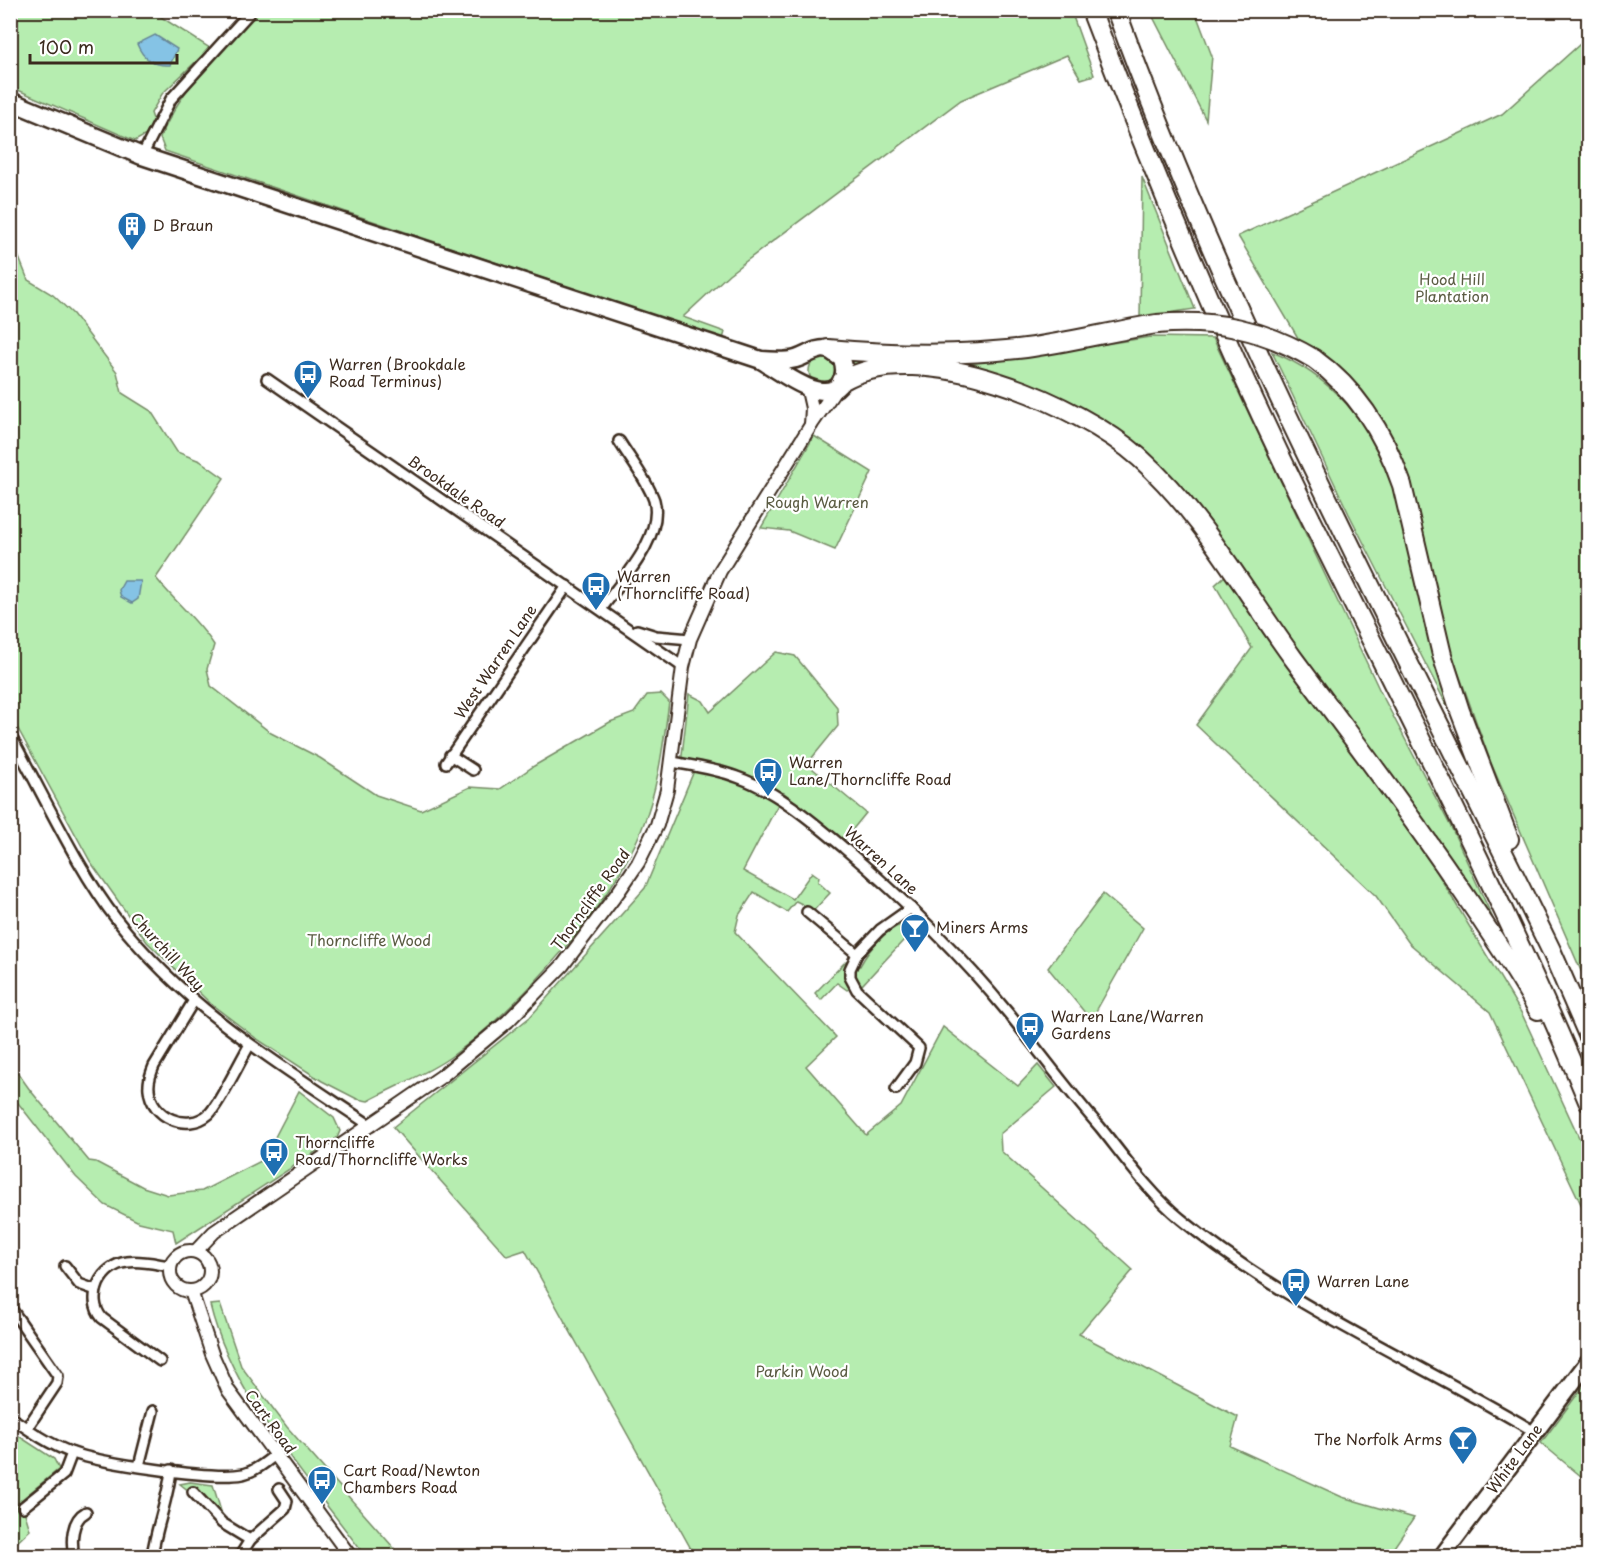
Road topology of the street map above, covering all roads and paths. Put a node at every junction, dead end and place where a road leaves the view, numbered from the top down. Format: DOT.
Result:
graph roads {
  1 [pos="252,10"];
  2 [pos="1091,10"];
  3 [pos="1116,10"];
  4 [pos="10,101"];
  5 [pos="142,156"];
  6 [pos="828,349"];
  7 [pos="806,355"];
  8 [pos="761,360"];
  9 [pos="267,380"];
  10 [pos="840,384"];
  11 [pos="806,386"];
  12 [pos="811,425"];
  13 [pos="619,441"];
  14 [pos="567,586"];
  15 [pos="602,608"];
  16 [pos="629,628"];
  17 [pos="690,639"];
  18 [pos="683,667"];
  19 [pos="10,735"];
  20 [pos="672,762"];
  21 [pos="473,770"];
  22 [pos="911,908"];
  23 [pos="807,912"];
  24 [pos="1551,950"];
  25 [pos="857,954"];
  26 [pos="193,1002"];
  27 [pos="1588,1035"];
  28 [pos="249,1046"];
  29 [pos="896,1089"];
  30 [pos="1588,1101"];
  31 [pos="1588,1109"];
  32 [pos="371,1125"];
  33 [pos="196,1251"];
  34 [pos="65,1266"];
  35 [pos="170,1266"];
  36 [pos="96,1290"];
  37 [pos="191,1291"];
  38 [pos="10,1306"];
  39 [pos="160,1361"];
  40 [pos="1588,1362"];
  41 [pos="153,1411"];
  42 [pos="10,1417"];
  43 [pos="27,1428"];
  44 [pos="1535,1432"];
  45 [pos="72,1453"];
  46 [pos="275,1455"];
  47 [pos="139,1466"];
  48 [pos="171,1470"];
  49 [pos="279,1489"];
  50 [pos="193,1492"];
  51 [pos="24,1507"];
  52 [pos="86,1512"];
  53 [pos="250,1540"];
  54 [pos="74,1557"];
  55 [pos="152,1557"];
  56 [pos="240,1557"];
  57 [pos="350,1557"];
  58 [pos="1442,1557"];
  1 -- 5 [label="street"];
  2 -- 30 [label="highway"];
  3 -- 24 [label="highway"];
  4 -- 5 [label="highway"];
  5 -- 8 [label="highway"];
  6 -- 7 [label="highway"];
  6 -- 10 [label="highway"];
  6 -- 24 [label="highway, bridge"];
  7 -- 8 [label="highway"];
  7 -- 11 [label="highway"];
  8 -- 11 [label="highway"];
  9 -- 14 [label="street, Brookdale Road"];
  10 -- 11 [label="highway"];
  10 -- 12 [label="street, Thorncliffe Road"];
  10 -- 31 [label="highway"];
  11 -- 12 [label="street"];
  12 -- 17 [label="street, Thorncliffe Road"];
  13 -- 15 [label="street"];
  14 -- 15 [label="street, Brookdale Road"];
  14 -- 21 [label="street, West Warren Lane"];
  15 -- 16 [label="street, Brookdale Road"];
  16 -- 17 [label="street, Brookdale Road"];
  16 -- 18 [label="street, Brookdale Road"];
  17 -- 18 [label="street, Thorncliffe Road"];
  18 -- 20 [label="street, Thorncliffe Road"];
  19 -- 26 [label="street, Churchill Way"];
  20 -- 22 [label="street, Warren Lane"];
  20 -- 32 [label="street, Thorncliffe Road"];
  22 -- 25 [label="street"];
  22 -- 44 [label="street, Warren Lane"];
  23 -- 25 [label="street"];
  24 -- 27 [label="highway"];
  25 -- 29 [label="street"];
  26 -- 28 [label="street, Churchill Way"];
  26 -- 28 [label="street"];
  28 -- 32 [label="street, Churchill Way"];
  32 -- 33 [label="street, Thorncliffe Road"];
  33 -- 35 [label="street"];
  33 -- 37 [label="street"];
  34 -- 36 [label="street"];
  35 -- 36 [label="street"];
  35 -- 37 [label="street"];
  36 -- 39 [label="street"];
  37 -- 46 [label="street, Cart Road"];
  38 -- 43 [label="street"];
  40 -- 44 [label="main road, White Lane"];
  41 -- 47 [label="street"];
  42 -- 43 [label="street"];
  43 -- 45 [label="street"];
  44 -- 58 [label="main road, White Lane"];
  45 -- 47 [label="street"];
  45 -- 51 [label="street"];
  46 -- 48 [label="street"];
  46 -- 57 [label="street, Cart Road"];
  47 -- 48 [label="street"];
  48 -- 55 [label="street"];
  49 -- 53 [label="street"];
  50 -- 53 [label="street"];
  52 -- 54 [label="street"];
  53 -- 56 [label="street"];
}
